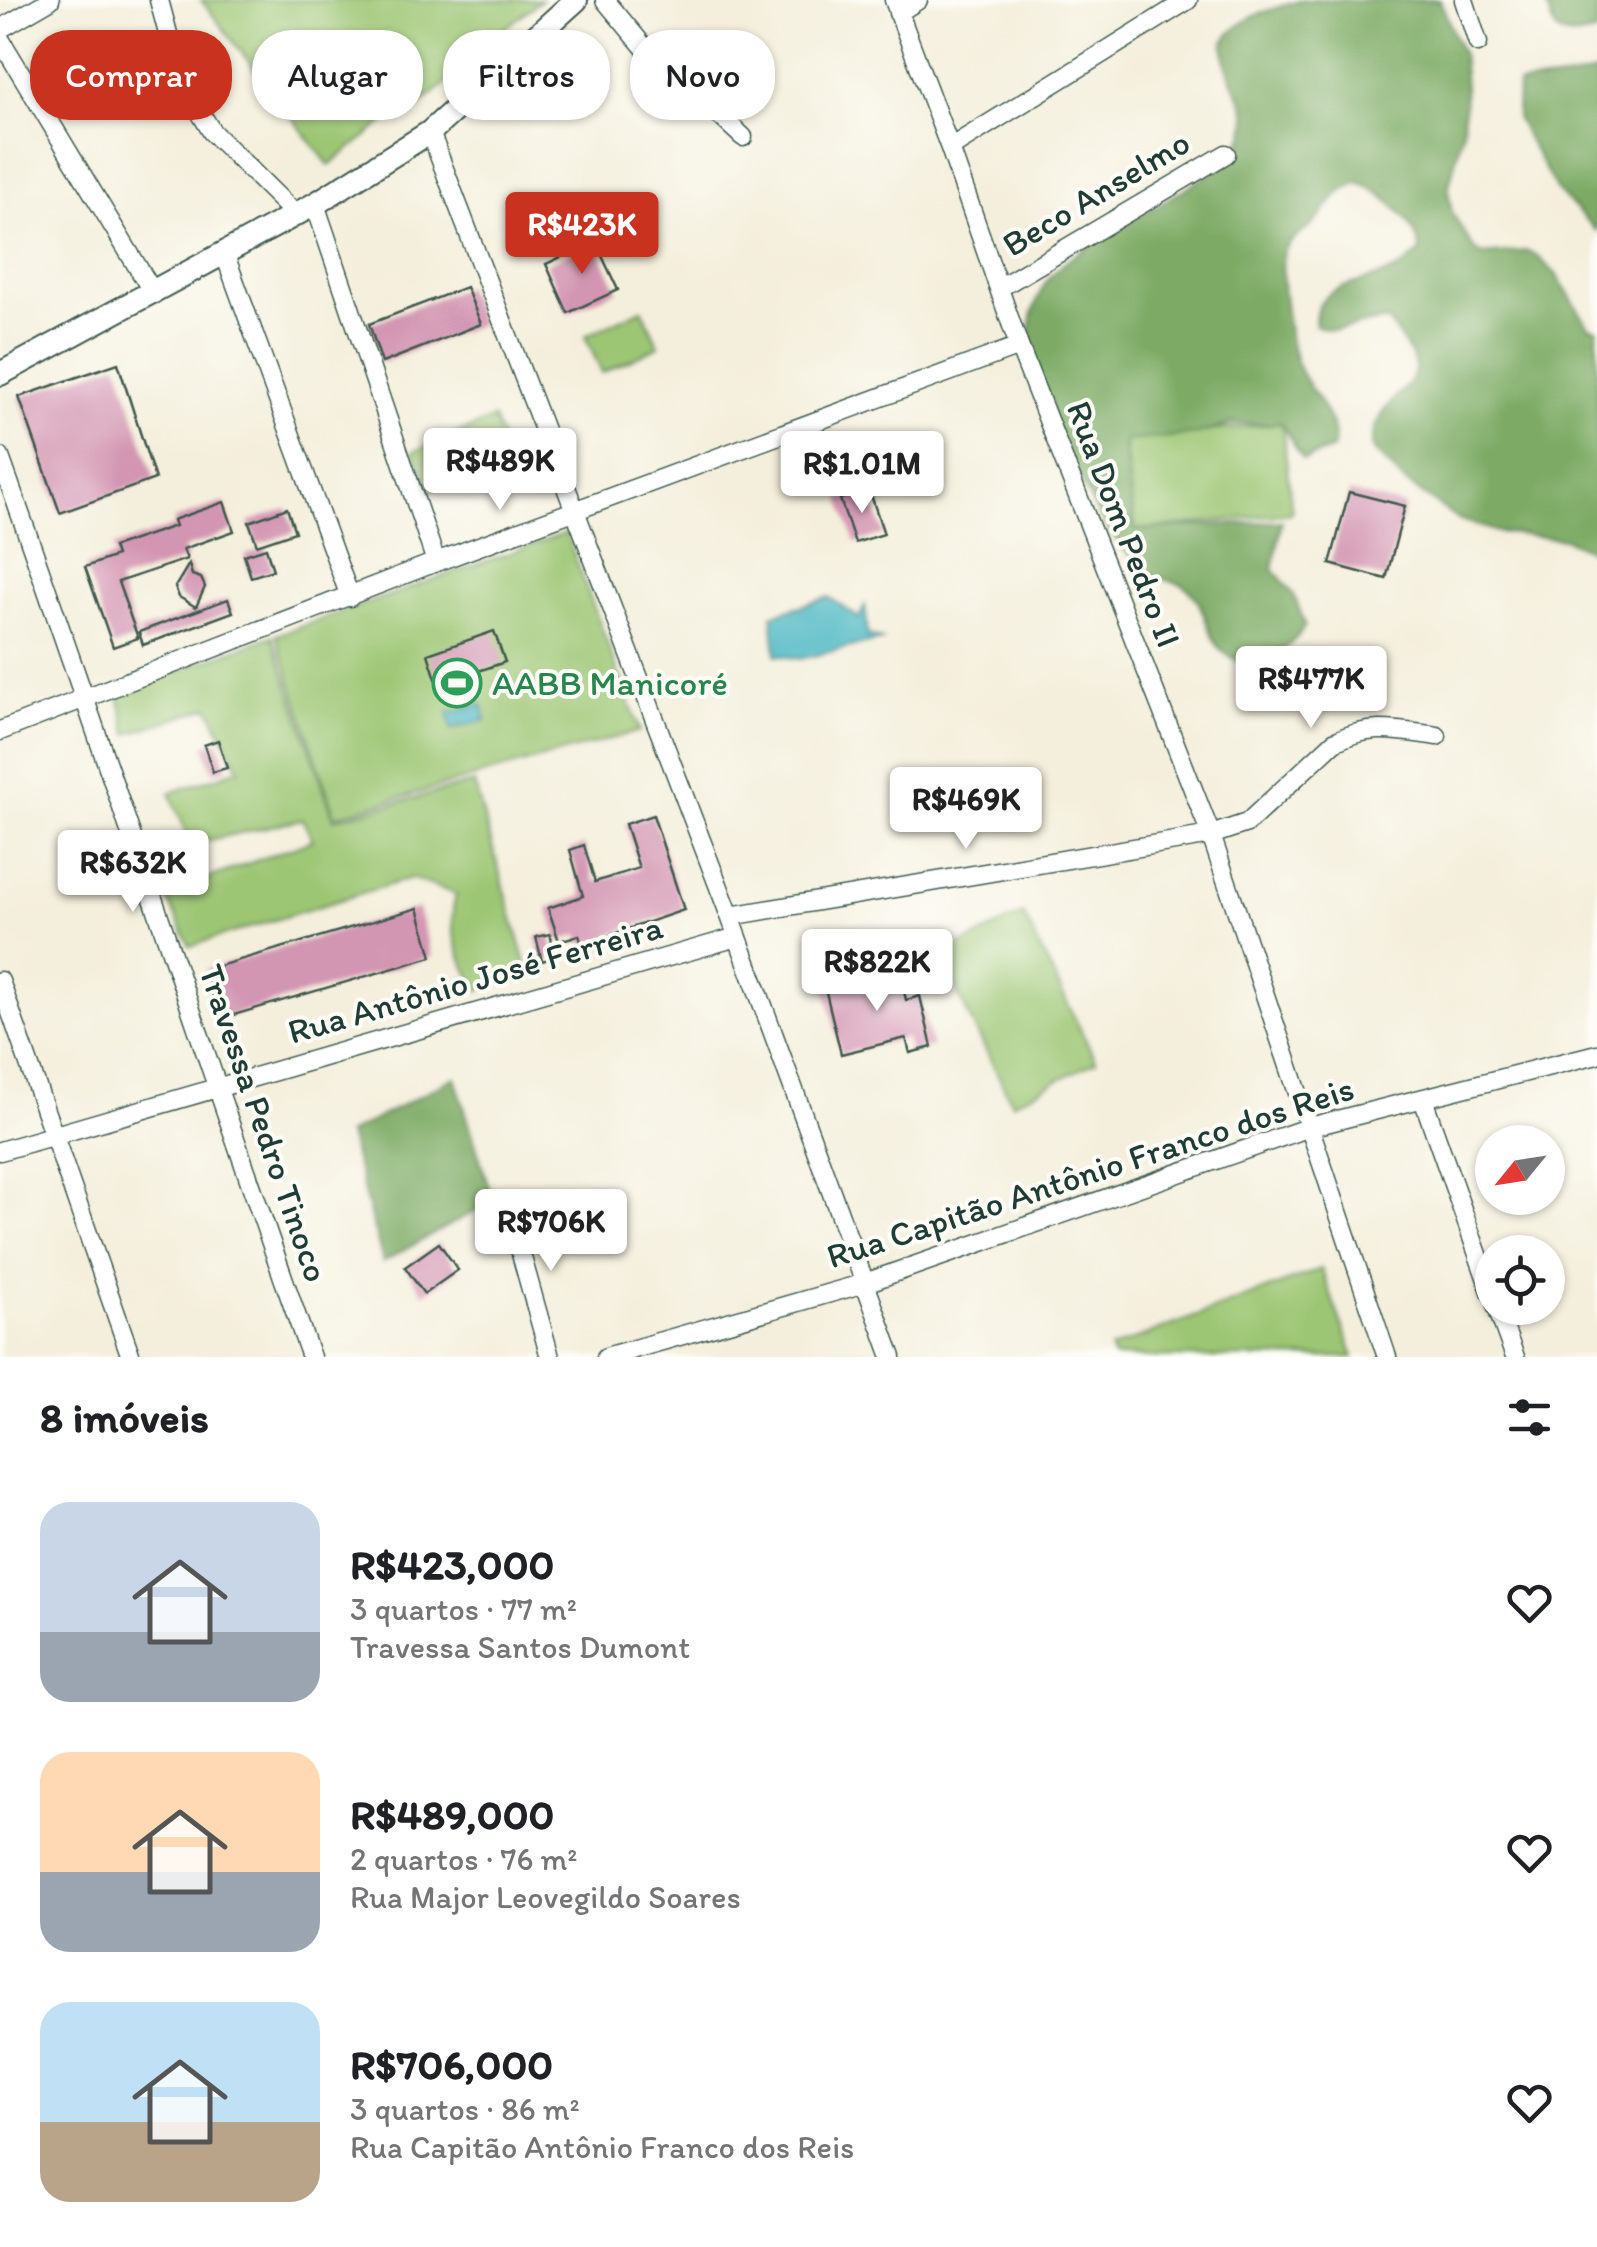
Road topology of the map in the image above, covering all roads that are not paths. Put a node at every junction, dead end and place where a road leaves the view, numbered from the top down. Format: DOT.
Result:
graph roads {
  1 [pos="50,0"];
  2 [pos="605,0"];
  3 [pos="918,0"];
  4 [pos="1188,0"];
  5 [pos="1464,0"];
  6 [pos="572,1"];
  7 [pos="165,3"];
  8 [pos="896,6"];
  9 [pos="0,29"];
  10 [pos="0,40"];
  11 [pos="1478,43"];
  12 [pos="430,132"];
  13 [pos="743,137"];
  14 [pos="950,148"];
  15 [pos="1226,154"];
  16 [pos="305,209"];
  17 [pos="225,255"];
  18 [pos="999,288"];
  19 [pos="154,294"];
  20 [pos="1019,346"];
  21 [pos="0,374"];
  22 [pos="0,457"];
  23 [pos="576,510"];
  24 [pos="436,562"];
  25 [pos="350,597"];
  26 [pos="86,699"];
  27 [pos="0,731"];
  28 [pos="1438,736"];
  29 [pos="1210,835"];
  30 [pos="730,916"];
  31 [pos="737,938"];
  32 [pos="0,981"];
  33 [pos="1597,1054"];
  34 [pos="216,1086"];
  35 [pos="1423,1099"];
  36 [pos="1310,1128"];
  37 [pos="53,1135"];
  38 [pos="0,1151"];
  39 [pos="506,1204"];
  40 [pos="1475,1246"];
  41 [pos="866,1283"];
  42 [pos="1503,1325"];
  43 [pos="131,1357"];
  44 [pos="311,1357"];
  45 [pos="550,1357"];
  46 [pos="606,1357"];
  47 [pos="892,1357"];
  48 [pos="1387,1357"];
  49 [pos="1515,1357"];
  1 -- 9 [label="street"];
  2 -- 13 [label="street"];
  3 -- 8 [label="street"];
  4 -- 14 [label="street"];
  5 -- 11 [label="street"];
  6 -- 12 [label="street"];
  7 -- 16 [label="street"];
  8 -- 14 [label="street, Rua Dom Pedro II"];
  10 -- 19 [label="street"];
  12 -- 16 [label="street"];
  12 -- 23 [label="street"];
  14 -- 18 [label="street, Rua Dom Pedro II"];
  15 -- 18 [label="street, Beco Anselmo"];
  16 -- 17 [label="street"];
  16 -- 24 [label="street"];
  17 -- 19 [label="street"];
  17 -- 25 [label="street"];
  18 -- 20 [label="street, Rua Dom Pedro II"];
  19 -- 21 [label="street"];
  20 -- 23 [label="street"];
  20 -- 29 [label="street, Rua Dom Pedro II"];
  22 -- 26 [label="street, Travessa Pedro Tinoco"];
  23 -- 24 [label="street"];
  23 -- 30 [label="street"];
  24 -- 25 [label="street"];
  25 -- 26 [label="street"];
  26 -- 27 [label="street"];
  26 -- 34 [label="street, Travessa Pedro Tinoco"];
  28 -- 29 [label="street"];
  29 -- 30 [label="street"];
  29 -- 36 [label="street, Rua Dom Pedro II"];
  30 -- 31 [label="street"];
  31 -- 34 [label="street, Rua Antônio José Ferreira"];
  31 -- 41 [label="street"];
  32 -- 37 [label="street"];
  33 -- 35 [label="street, Rua Capitão Antônio Franco dos Reis"];
  34 -- 37 [label="street, Rua Antônio José Ferreira"];
  34 -- 44 [label="street, Travessa Pedro Tinoco"];
  35 -- 36 [label="street, Rua Capitão Antônio Franco dos Reis"];
  35 -- 40 [label="street"];
  36 -- 41 [label="street, Rua Capitão Antônio Franco dos Reis"];
  36 -- 48 [label="street, Rua Dom Pedro II"];
  37 -- 38 [label="street, Rua Antônio José Ferreira"];
  37 -- 43 [label="street"];
  39 -- 45 [label="street"];
  41 -- 46 [label="street, Rua Capitão Antônio Franco dos Reis"];
  41 -- 47 [label="street"];
  42 -- 49 [label="street"];
}
